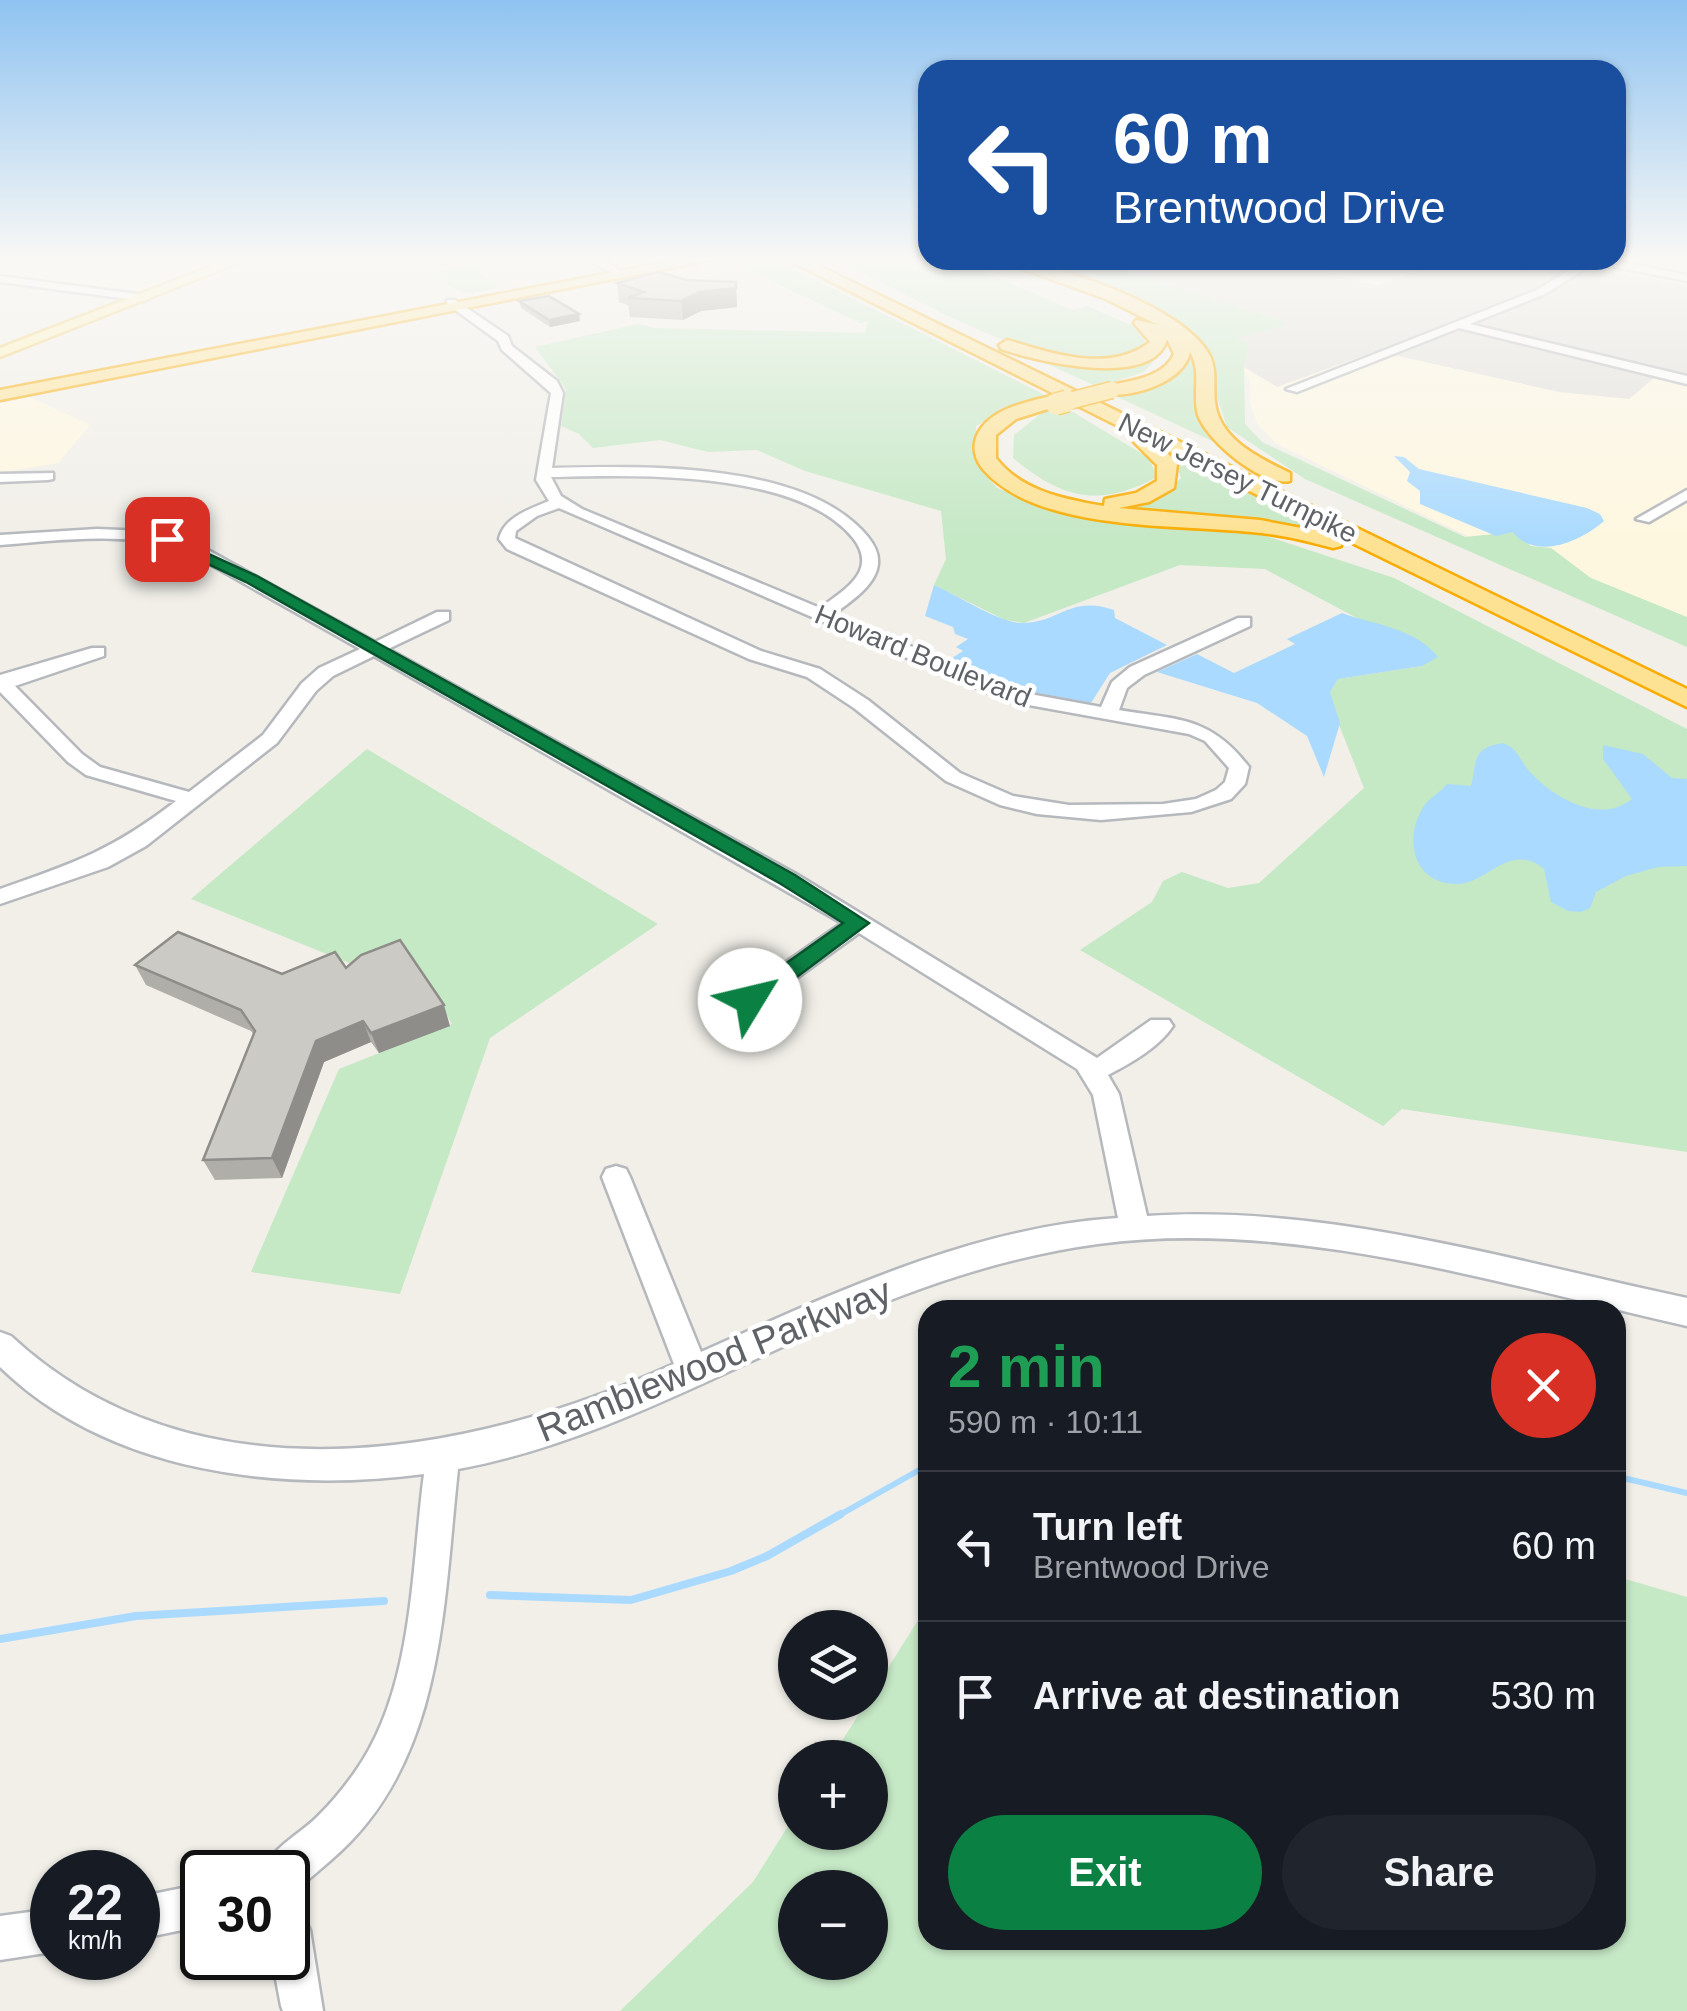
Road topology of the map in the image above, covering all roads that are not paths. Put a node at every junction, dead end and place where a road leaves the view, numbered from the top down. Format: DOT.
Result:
graph roads {
  1 [pos="191,351"];
  2 [pos="222,351"];
  3 [pos="511,351"];
  4 [pos="978,351"];
  5 [pos="1005,351"];
  6 [pos="1023,351"];
  7 [pos="1151,351"];
  8 [pos="1181,351"];
  9 [pos="1198,351"];
  10 [pos="1389,351"];
  11 [pos="1567,351"];
  12 [pos="1027,375"];
  13 [pos="1687,380"];
  14 [pos="0,385"];
  15 [pos="1292,389"];
  16 [pos="0,396"];
  17 [pos="1054,403"];
  18 [pos="544,474"];
  19 [pos="48,476"];
  20 [pos="0,478"];
  21 [pos="1687,494"];
  22 [pos="560,502"];
  23 [pos="1644,519"];
  24 [pos="149,520"];
  25 [pos="132,535"];
  26 [pos="0,540"];
  27 [pos="1444,554"];
  28 [pos="443,616"];
  29 [pos="821,616"];
  30 [pos="1244,622"];
  31 [pos="1620,640"];
  32 [pos="373,648"];
  33 [pos="98,652"];
  34 [pos="1687,678"];
  35 [pos="1,682"];
  36 [pos="1687,702"];
  37 [pos="1108,714"];
  38 [pos="192,799"];
  39 [pos="0,897"];
  40 [pos="858,923"];
  41 [pos="750,1000"];
  42 [pos="1160,1026"];
  43 [pos="1094,1071"];
  44 [pos="616,1177"];
  45 [pos="1136,1228"];
  46 [pos="1687,1312"];
  47 [pos="0,1346"];
  48 [pos="693,1371"];
  49 [pos="443,1455"];
  50 [pos="310,1854"];
  51 [pos="30,1934"];
  52 [pos="0,1938"];
  53 [pos="298,1980"];
  54 [pos="303,2006"];
  1 -- 14 [label="highway"];
  2 -- 16 [label="highway"];
  3 -- 18 [label="street"];
  4 -- 12 [label="highway, New Jersey Turnpike"];
  5 -- 34 [label="highway, New Jersey Turnpike"];
  6 -- 7 [label="highway"];
  8 -- 17 [label="highway, bridge"];
  9 -- 27 [label="highway"];
  10 -- 15 [label="street"];
  11 -- 13 [label="street"];
  12 -- 17 [label="highway"];
  12 -- 36 [label="highway, New Jersey Turnpike"];
  17 -- 36 [label="highway"];
  18 -- 22 [label="street"];
  18 -- 29 [label="street"];
  19 -- 20 [label="street"];
  21 -- 23 [label="street"];
  22 -- 29 [label="street, Howard Boulevard"];
  22 -- 37 [label="street, Howard Boulevard"];
  24 -- 25 [label="street"];
  25 -- 26 [label="street"];
  25 -- 32 [label="street"];
  28 -- 32 [label="street"];
  29 -- 37 [label="street, Howard Boulevard"];
  30 -- 37 [label="street"];
  31 -- 34 [label="highway"];
  32 -- 38 [label="street"];
  32 -- 40 [label="street"];
  33 -- 35 [label="street"];
  35 -- 38 [label="street"];
  38 -- 39 [label="street"];
  40 -- 41 [label="street"];
  40 -- 43 [label="street"];
  42 -- 43 [label="street"];
  43 -- 45 [label="street"];
  44 -- 48 [label="street"];
  45 -- 46 [label="street, Ramblewood Parkway"];
  45 -- 48 [label="street, Ramblewood Parkway"];
  47 -- 49 [label="street, Ramblewood Parkway"];
  48 -- 49 [label="street, Ramblewood Parkway"];
  49 -- 50 [label="street"];
  51 -- 52 [label="street"];
  53 -- 54 [label="street"];
}
